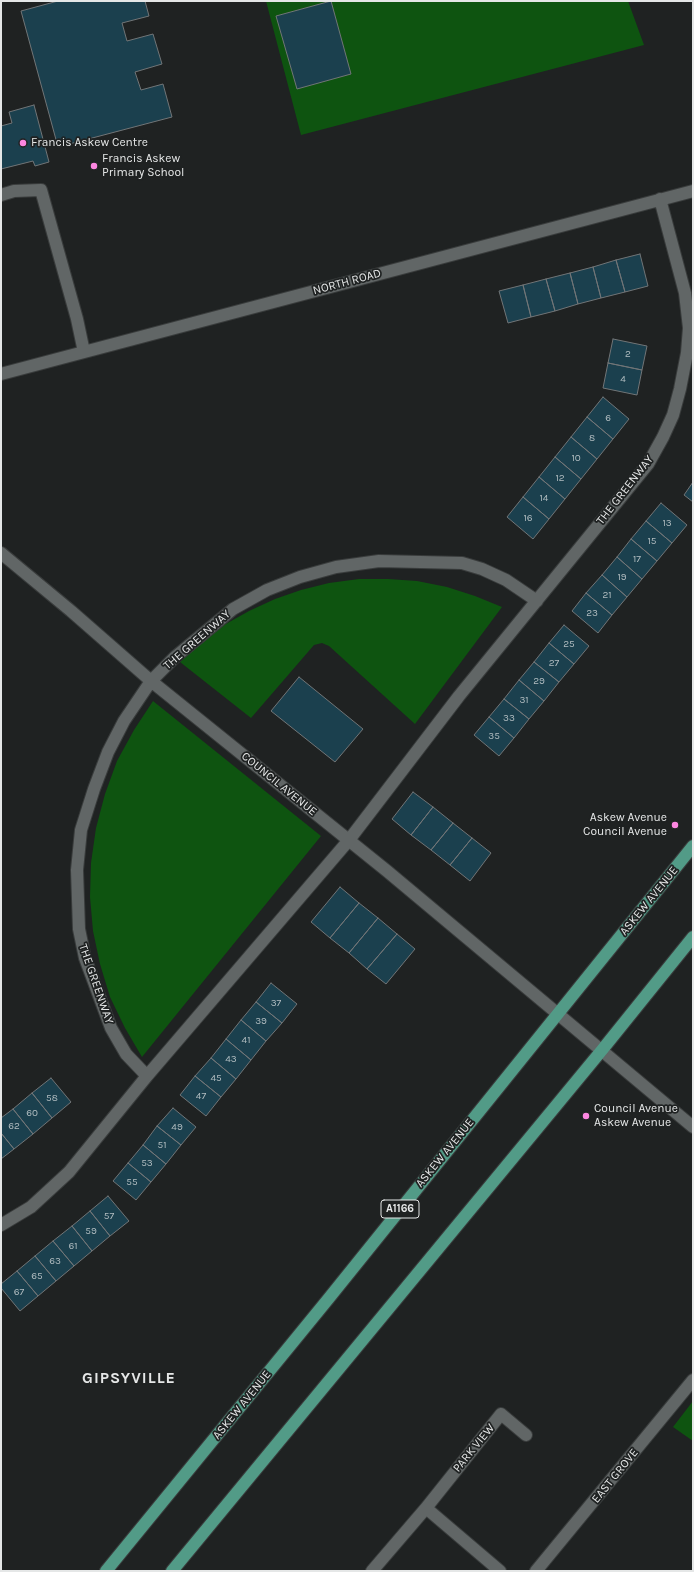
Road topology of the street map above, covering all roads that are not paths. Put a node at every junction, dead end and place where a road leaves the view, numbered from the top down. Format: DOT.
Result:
graph roads {
  1 [pos="693,191"];
  2 [pos="1,195"];
  3 [pos="660,199"];
  4 [pos="84,352"];
  5 [pos="1,374"];
  6 [pos="1,553"];
  7 [pos="536,601"];
  8 [pos="151,682"];
  9 [pos="349,840"];
  10 [pos="693,846"];
  11 [pos="693,937"];
  12 [pos="557,1014"];
  13 [pos="602,1050"];
  14 [pos="147,1076"];
  15 [pos="693,1128"];
  16 [pos="1,1225"];
  17 [pos="693,1380"];
  18 [pos="526,1435"];
  19 [pos="426,1508"];
  20 [pos="106,1571"];
  21 [pos="172,1571"];
  22 [pos="372,1571"];
  23 [pos="500,1571"];
  24 [pos="536,1571"];
  1 -- 3 [label="street, NORTH ROAD"];
  2 -- 4 [label="street"];
  3 -- 4 [label="street, NORTH ROAD"];
  3 -- 7 [label="street, THE GREENWAY"];
  4 -- 5 [label="street, NORTH ROAD"];
  6 -- 8 [label="street, COUNCIL AVENUE"];
  7 -- 8 [label="street, THE GREENWAY"];
  7 -- 9 [label="street, THE GREENWAY"];
  8 -- 9 [label="street, COUNCIL AVENUE"];
  8 -- 14 [label="street, THE GREENWAY"];
  9 -- 12 [label="street, COUNCIL AVENUE"];
  9 -- 14 [label="street, THE GREENWAY"];
  10 -- 12 [label="main road, ASKEW AVENUE / A1166"];
  11 -- 13 [label="main road"];
  12 -- 13 [label="street, COUNCIL AVENUE"];
  12 -- 20 [label="main road, ASKEW AVENUE / A1166"];
  13 -- 15 [label="street"];
  13 -- 21 [label="main road"];
  14 -- 16 [label="street, THE GREENWAY"];
  17 -- 24 [label="street, EAST GROVE"];
  18 -- 19 [label="street, PARK VIEW"];
  19 -- 22 [label="street, PARK VIEW"];
  19 -- 23 [label="street"];
}
